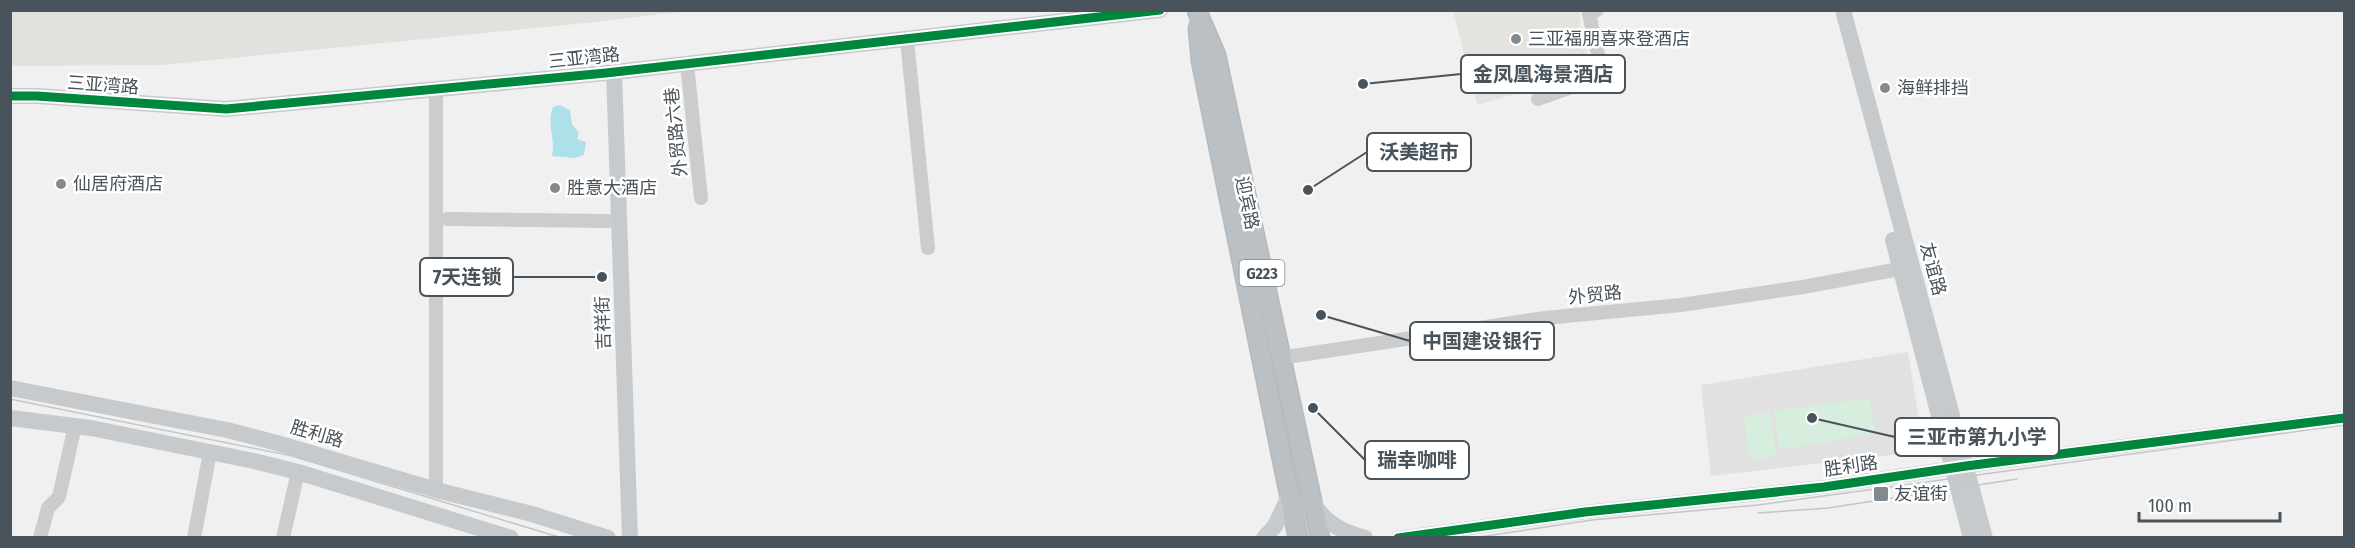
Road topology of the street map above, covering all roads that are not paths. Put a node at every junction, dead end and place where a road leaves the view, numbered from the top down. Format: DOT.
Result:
graph roads {
  1 [pos="1160,10"];
  2 [pos="1597,10"];
  3 [pos="1832,10"];
  4 [pos="1843,10"];
  5 [pos="1198,11"];
  6 [pos="907,40"];
  7 [pos="687,64"];
  8 [pos="610,72"];
  9 [pos="436,90"];
  10 [pos="10,96"];
  11 [pos="1538,99"];
  12 [pos="700,198"];
  13 [pos="447,219"];
  14 [pos="608,221"];
  15 [pos="928,248"];
  16 [pos="1907,268"];
  17 [pos="1281,358"];
  18 [pos="10,388"];
  19 [pos="10,418"];
  20 [pos="2344,418"];
  21 [pos="75,426"];
  22 [pos="210,452"];
  23 [pos="1959,467"];
  24 [pos="298,472"];
  25 [pos="436,490"];
  26 [pos="1289,496"];
  27 [pos="1312,498"];
  28 [pos="40,537"];
  29 [pos="194,537"];
  30 [pos="283,537"];
  31 [pos="511,537"];
  32 [pos="608,537"];
  33 [pos="621,537"];
  34 [pos="630,537"];
  35 [pos="1264,537"];
  36 [pos="1298,537"];
  37 [pos="1320,537"];
  38 [pos="1365,537"];
  39 [pos="1398,537"];
  40 [pos="1971,537"];
  41 [pos="1985,537"];
  1 -- 6 [label="main road, 三亚湾路"];
  2 -- 11 [label="street"];
  3 -- 16 [label="main road, 友谊路"];
  4 -- 16 [label="main road, 友谊路"];
  5 -- 17 [label="highway, 迎宾路 / G223"];
  5 -- 26 [label="highway, 迎宾路 / G223"];
  6 -- 7 [label="main road, 三亚湾路"];
  6 -- 15 [label="street"];
  7 -- 8 [label="main road, 三亚湾路"];
  7 -- 12 [label="street, 外贸路六巷"];
  8 -- 9 [label="main road, 三亚湾路"];
  8 -- 14 [label="main road, 吉祥街"];
  8 -- 34 [label="main road, 吉祥街"];
  9 -- 10 [label="main road, 三亚湾路"];
  9 -- 25 [label="street"];
  13 -- 14 [label="street"];
  14 -- 33 [label="main road, 吉祥街"];
  16 -- 17 [label="street, 外贸路"];
  16 -- 23 [label="main road, 友谊路"];
  17 -- 27 [label="highway, 迎宾路 / G223"];
  18 -- 25 [label="main road, 胜利路"];
  19 -- 21 [label="main road"];
  20 -- 23 [label="street, 胜利路"];
  21 -- 22 [label="main road"];
  21 -- 28 [label="street"];
  22 -- 24 [label="main road"];
  22 -- 29 [label="street"];
  23 -- 39 [label="street, 胜利路"];
  23 -- 40 [label="main road, 友谊路"];
  23 -- 41 [label="main road, 友谊路"];
  24 -- 30 [label="street"];
  24 -- 31 [label="main road"];
  25 -- 32 [label="main road, 胜利路"];
  26 -- 35 [label="main road"];
  26 -- 36 [label="highway, 迎宾路 / G223"];
  27 -- 37 [label="highway, 迎宾路 / G223"];
  27 -- 38 [label="main road"];
}
